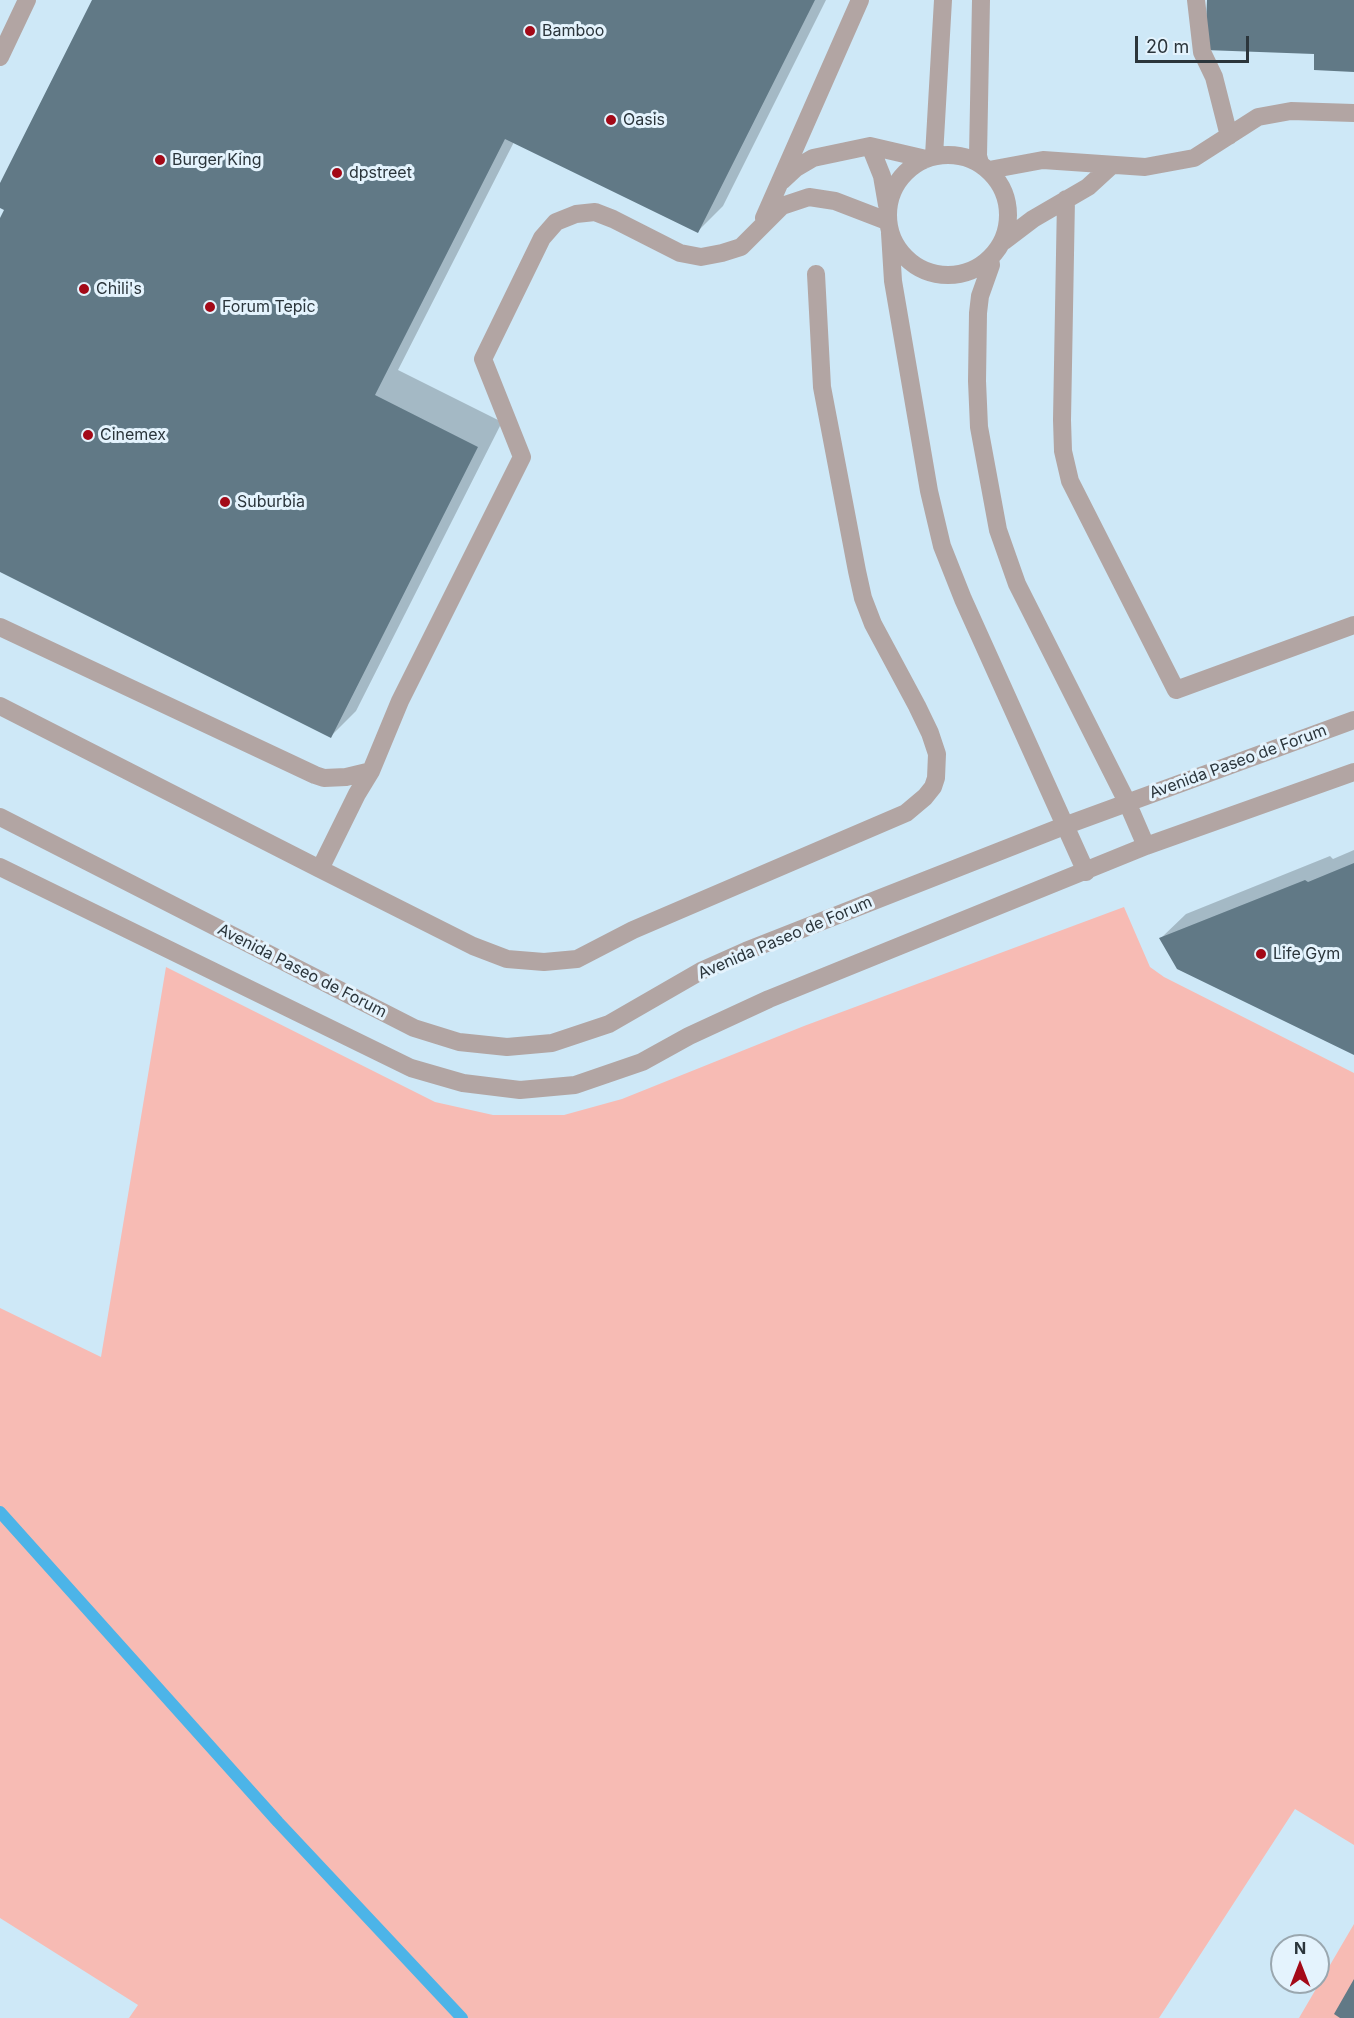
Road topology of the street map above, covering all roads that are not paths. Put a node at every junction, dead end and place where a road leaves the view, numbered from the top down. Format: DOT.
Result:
graph roads {
  1 [pos="27,0"];
  2 [pos="860,0"];
  3 [pos="943,0"];
  4 [pos="981,0"];
  5 [pos="1196,0"];
  6 [pos="0,57"];
  7 [pos="1354,112"];
  8 [pos="1229,136"];
  9 [pos="870,146"];
  10 [pos="930,158"];
  11 [pos="1112,165"];
  12 [pos="985,166"];
  13 [pos="778,184"];
  14 [pos="1066,199"];
  15 [pos="888,222"];
  16 [pos="760,228"];
  17 [pos="1004,241"];
  18 [pos="990,259"];
  19 [pos="816,274"];
  20 [pos="1354,625"];
  21 [pos="0,627"];
  22 [pos="0,706"];
  23 [pos="1354,720"];
  24 [pos="371,771"];
  25 [pos="1354,772"];
  26 [pos="1127,802"];
  27 [pos="0,817"];
  28 [pos="1064,826"];
  29 [pos="1146,846"];
  30 [pos="0,867"];
  31 [pos="320,869"];
  32 [pos="1086,872"];
  1 -- 6 [label="street"];
  2 -- 13 [label="street"];
  3 -- 10 [label="street"];
  4 -- 12 [label="street"];
  5 -- 8 [label="street"];
  7 -- 8 [label="street"];
  8 -- 11 [label="street"];
  9 -- 10 [label="street"];
  9 -- 13 [label="street"];
  9 -- 15 [label="street"];
  10 -- 12 [label="street"];
  10 -- 15 [label="street"];
  11 -- 12 [label="street"];
  11 -- 14 [label="street"];
  12 -- 17 [label="street"];
  13 -- 16 [label="street"];
  14 -- 17 [label="street"];
  14 -- 20 [label="street"];
  15 -- 16 [label="street"];
  15 -- 18 [label="street"];
  15 -- 28 [label="street"];
  16 -- 24 [label="street"];
  17 -- 18 [label="street"];
  18 -- 26 [label="street"];
  19 -- 31 [label="street"];
  21 -- 24 [label="street"];
  22 -- 31 [label="street"];
  23 -- 26 [label="street, Avenida Paseo de Forum"];
  24 -- 31 [label="street"];
  25 -- 29 [label="street"];
  26 -- 28 [label="street, Avenida Paseo de Forum"];
  26 -- 29 [label="street"];
  27 -- 28 [label="street, Avenida Paseo de Forum"];
  28 -- 32 [label="street"];
  29 -- 32 [label="street"];
  30 -- 32 [label="street"];
}
